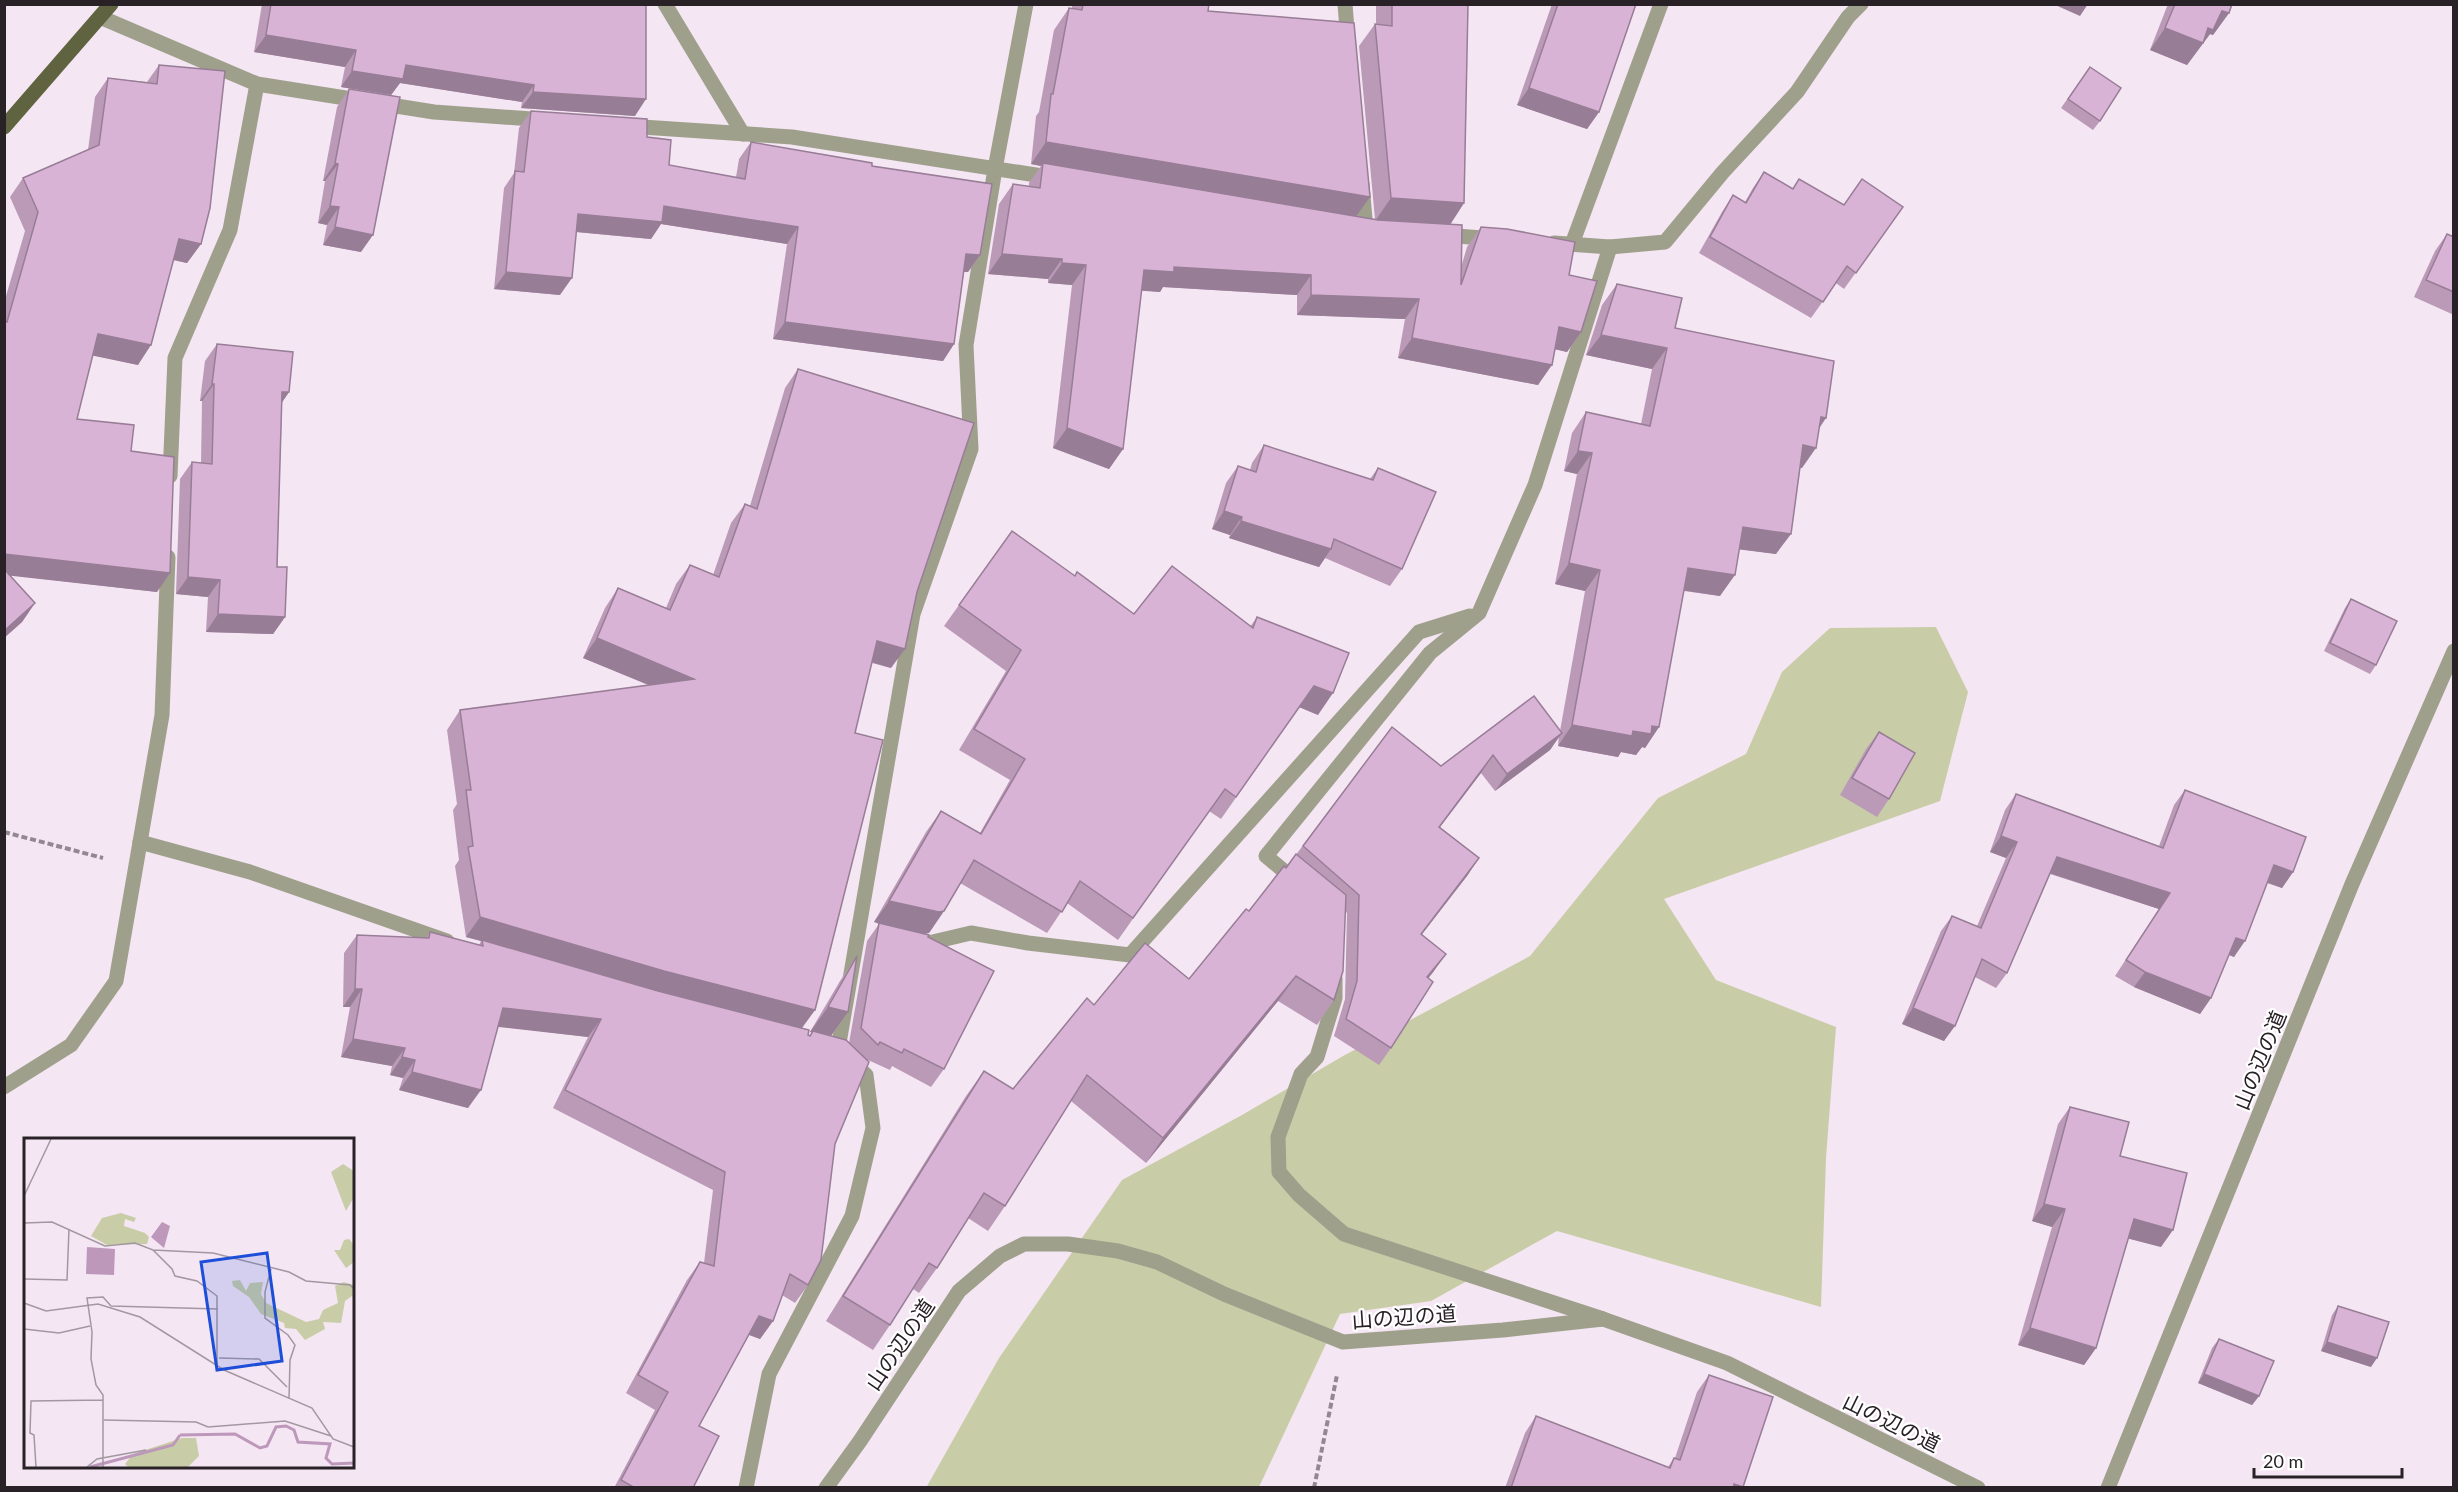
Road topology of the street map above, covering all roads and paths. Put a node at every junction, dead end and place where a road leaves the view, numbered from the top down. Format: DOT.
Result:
graph roads {
  1 [pos="111,4"];
  2 [pos="665,4"];
  3 [pos="1026,4"];
  4 [pos="1345,4"];
  5 [pos="1661,4"];
  6 [pos="1861,4"];
  7 [pos="100,17"];
  8 [pos="1349,52"];
  9 [pos="257,84"];
  10 [pos="565,121"];
  11 [pos="612,125"];
  12 [pos="4,127"];
  13 [pos="743,134"];
  14 [pos="994,169"];
  15 [pos="1360,171"];
  16 [pos="1069,180"];
  17 [pos="1366,230"];
  18 [pos="1423,234"];
  19 [pos="1515,240"];
  20 [pos="1538,242"];
  21 [pos="1572,244"];
  22 [pos="1610,247"];
  23 [pos="170,489"];
  24 [pos="168,537"];
  25 [pos="1479,613"];
  26 [pos="2454,651"];
  27 [pos="4,832"];
  28 [pos="140,842"];
  29 [pos="136,867"];
  30 [pos="1310,893"];
  31 [pos="902,939"];
  32 [pos="461,945"];
  33 [pos="1336,960"];
  34 [pos="4,1087"];
  35 [pos="1603,1319"];
  36 [pos="1343,1342"];
  37 [pos="747,1488"];
  38 [pos="826,1488"];
  39 [pos="1314,1488"];
  40 [pos="1978,1488"];
  41 [pos="2108,1488"];
  1 -- 7 [label="main road"];
  2 -- 13 [label="street"];
  3 -- 14 [label="street"];
  4 -- 8 [label="street"];
  5 -- 21 [label="street"];
  6 -- 22 [label="street"];
  7 -- 9 [label="street"];
  7 -- 12 [label="main road"];
  9 -- 10 [label="street"];
  9 -- 23 [label="street"];
  11 -- 13 [label="street"];
  13 -- 14 [label="street"];
  14 -- 16 [label="street"];
  14 -- 37 [label="street"];
  15 -- 17 [label="street"];
  18 -- 19 [label="street"];
  20 -- 21 [label="street"];
  21 -- 22 [label="street"];
  22 -- 25 [label="street"];
  24 -- 28 [label="street"];
  25 -- 30 [label="street"];
  25 -- 31 [label="street"];
  26 -- 41 [label="street, 山の辺の道"];
  27 -- 29 [label="path"];
  28 -- 29 [label="street"];
  28 -- 32 [label="street"];
  29 -- 34 [label="street"];
  33 -- 35 [label="street"];
  35 -- 36 [label="street, 山の辺の道"];
  35 -- 40 [label="street, 山の辺の道"];
  36 -- 38 [label="street, 山の辺の道"];
  36 -- 39 [label="path"];
}
